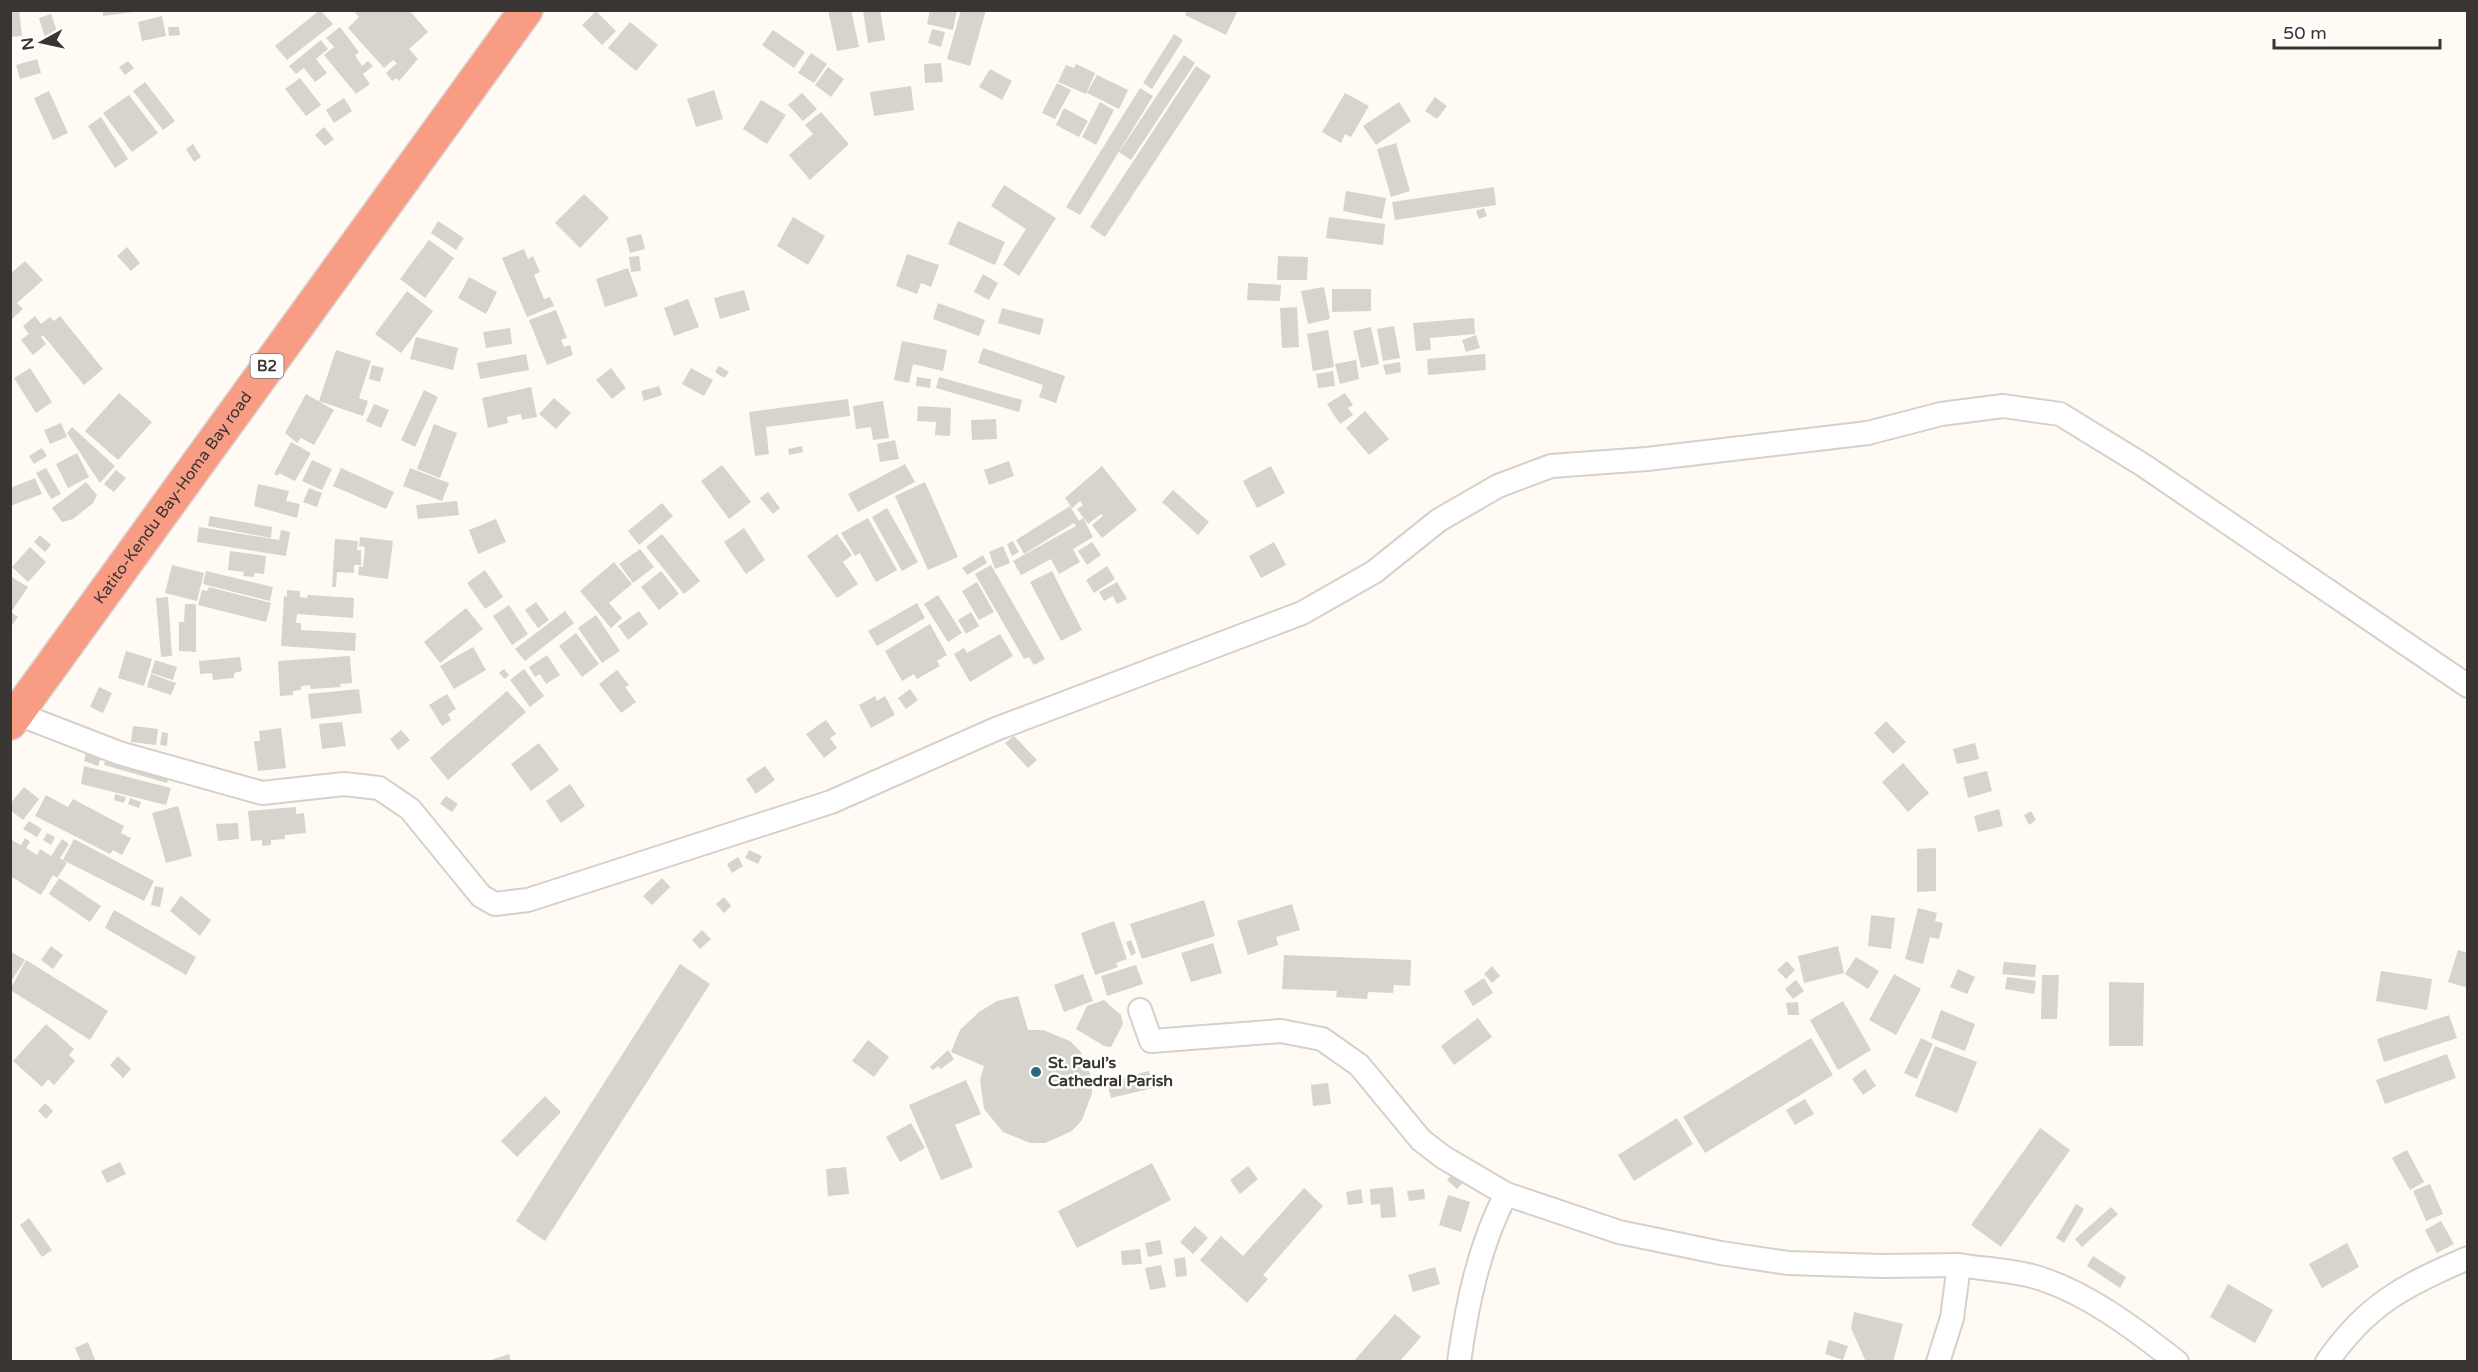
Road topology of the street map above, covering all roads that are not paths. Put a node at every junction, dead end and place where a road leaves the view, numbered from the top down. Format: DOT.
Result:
graph roads {
  1 [pos="526,10"];
  2 [pos="2468,686"];
  3 [pos="14,718"];
  4 [pos="1140,1010"];
  5 [pos="1506,1194"];
  6 [pos="2468,1258"];
  7 [pos="1959,1264"];
  8 [pos="1459,1362"];
  9 [pos="1938,1362"];
  10 [pos="2177,1362"];
  11 [pos="2327,1362"];
  1 -- 3 [label="highway, Katito-Kendu Bay-Homa Bay road / B2"];
  2 -- 3 [label="street"];
  4 -- 5 [label="street"];
  5 -- 7 [label="street"];
  5 -- 8 [label="street"];
  6 -- 11 [label="street"];
  7 -- 9 [label="street"];
  7 -- 10 [label="street"];
}
